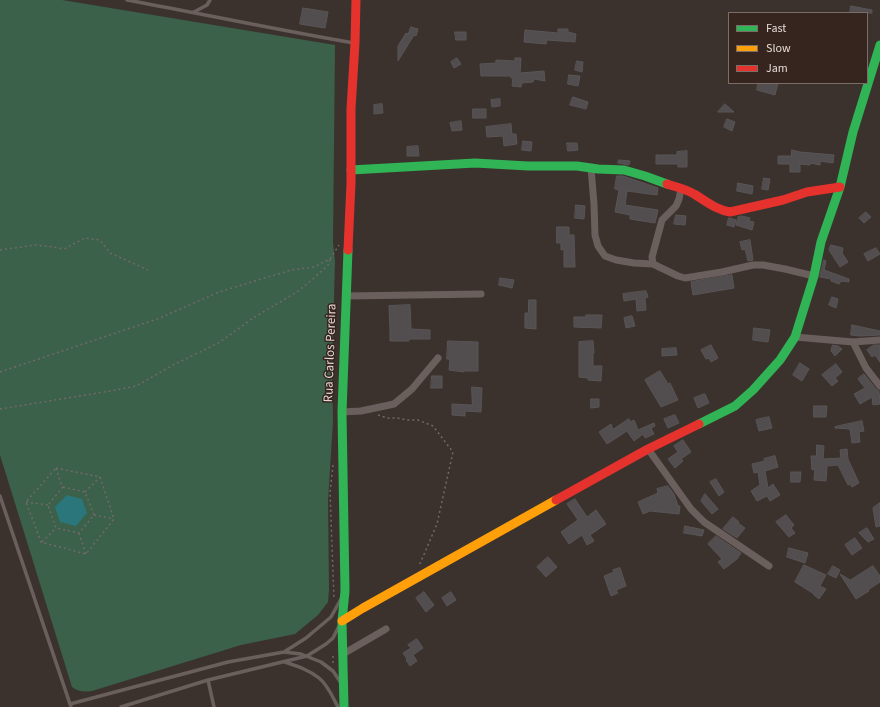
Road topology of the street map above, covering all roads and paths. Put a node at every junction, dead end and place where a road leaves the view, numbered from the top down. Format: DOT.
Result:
graph roads {
  1 [pos="127,0"];
  2 [pos="210,0"];
  3 [pos="356,0"];
  4 [pos="194,12"];
  5 [pos="355,43"];
  6 [pos="880,45"];
  7 [pos="868,84"];
  8 [pos="868,84"];
  9 [pos="590,168"];
  10 [pos="351,170"];
  11 [pos="840,187"];
  12 [pos="681,189"];
  13 [pos="339,245"];
  14 [pos="0,250"];
  15 [pos="330,259"];
  16 [pos="653,264"];
  17 [pos="148,270"];
  18 [pos="814,276"];
  19 [pos="481,294"];
  20 [pos="346,296"];
  21 [pos="795,337"];
  22 [pos="880,340"];
  23 [pos="853,342"];
  24 [pos="438,358"];
  25 [pos="0,372"];
  26 [pos="880,386"];
  27 [pos="0,409"];
  28 [pos="361,411"];
  29 [pos="342,412"];
  30 [pos="648,449"];
  31 [pos="56,468"];
  32 [pos="100,477"];
  33 [pos="63,487"];
  34 [pos="85,492"];
  35 [pos="0,496"];
  36 [pos="26,502"];
  37 [pos="48,505"];
  38 [pos="94,515"];
  39 [pos="114,520"];
  40 [pos="56,528"];
  41 [pos="79,533"];
  42 [pos="41,542"];
  43 [pos="86,554"];
  44 [pos="769,566"];
  45 [pos="418,567"];
  46 [pos="345,591"];
  47 [pos="342,621"];
  48 [pos="386,629"];
  49 [pos="284,652"];
  50 [pos="343,654"];
  51 [pos="307,656"];
  52 [pos="285,662"];
  53 [pos="208,680"];
  54 [pos="344,687"];
  55 [pos="70,706"];
  56 [pos="121,707"];
  57 [pos="214,707"];
  58 [pos="338,707"];
  59 [pos="344,707"];
  1 -- 4 [label="lane"];
  2 -- 4 [label="lane"];
  3 -- 5 [label="street, Rua Carlos Pereira"];
  4 -- 5 [label="lane"];
  5 -- 10 [label="street, Rua Carlos Pereira"];
  6 -- 8 [label="street"];
  7 -- 11 [label="street"];
  9 -- 10 [label="street"];
  9 -- 12 [label="street"];
  9 -- 16 [label="street"];
  10 -- 20 [label="street, Rua Carlos Pereira"];
  11 -- 12 [label="street"];
  11 -- 18 [label="street"];
  12 -- 16 [label="street"];
  13 -- 15 [label="path"];
  14 -- 17 [label="path"];
  15 -- 25 [label="path"];
  15 -- 27 [label="path"];
  16 -- 18 [label="street"];
  18 -- 21 [label="street"];
  19 -- 20 [label="street"];
  20 -- 29 [label="street, Rua Carlos Pereira"];
  21 -- 23 [label="street"];
  21 -- 30 [label="street"];
  22 -- 23 [label="street"];
  23 -- 26 [label="street"];
  24 -- 28 [label="street"];
  28 -- 29 [label="street"];
  28 -- 45 [label="path"];
  29 -- 46 [label="street, Rua Carlos Pereira"];
  30 -- 44 [label="street"];
  30 -- 47 [label="street"];
  31 -- 32 [label="path"];
  31 -- 33 [label="path"];
  31 -- 36 [label="path"];
  32 -- 34 [label="path"];
  32 -- 39 [label="path"];
  33 -- 34 [label="path"];
  33 -- 37 [label="path"];
  34 -- 38 [label="path"];
  35 -- 55 [label="lane"];
  36 -- 37 [label="path"];
  36 -- 42 [label="path"];
  37 -- 40 [label="path"];
  38 -- 39 [label="path"];
  38 -- 41 [label="path"];
  39 -- 43 [label="path"];
  40 -- 41 [label="path"];
  40 -- 42 [label="path"];
  41 -- 43 [label="path"];
  42 -- 43 [label="path"];
  46 -- 47 [label="street, Rua Carlos Pereira"];
  46 -- 49 [label="lane"];
  47 -- 50 [label="street, Rua Carlos Pereira"];
  47 -- 51 [label="lane"];
  48 -- 50 [label="street"];
  49 -- 51 [label="lane"];
  49 -- 55 [label="lane"];
  50 -- 54 [label="street, Rua Carlos Pereira"];
  51 -- 52 [label="lane"];
  51 -- 54 [label="lane"];
  52 -- 53 [label="lane"];
  52 -- 58 [label="lane"];
  53 -- 56 [label="lane"];
  53 -- 57 [label="lane"];
  54 -- 59 [label="street, Rua Carlos Pereira"];
}
